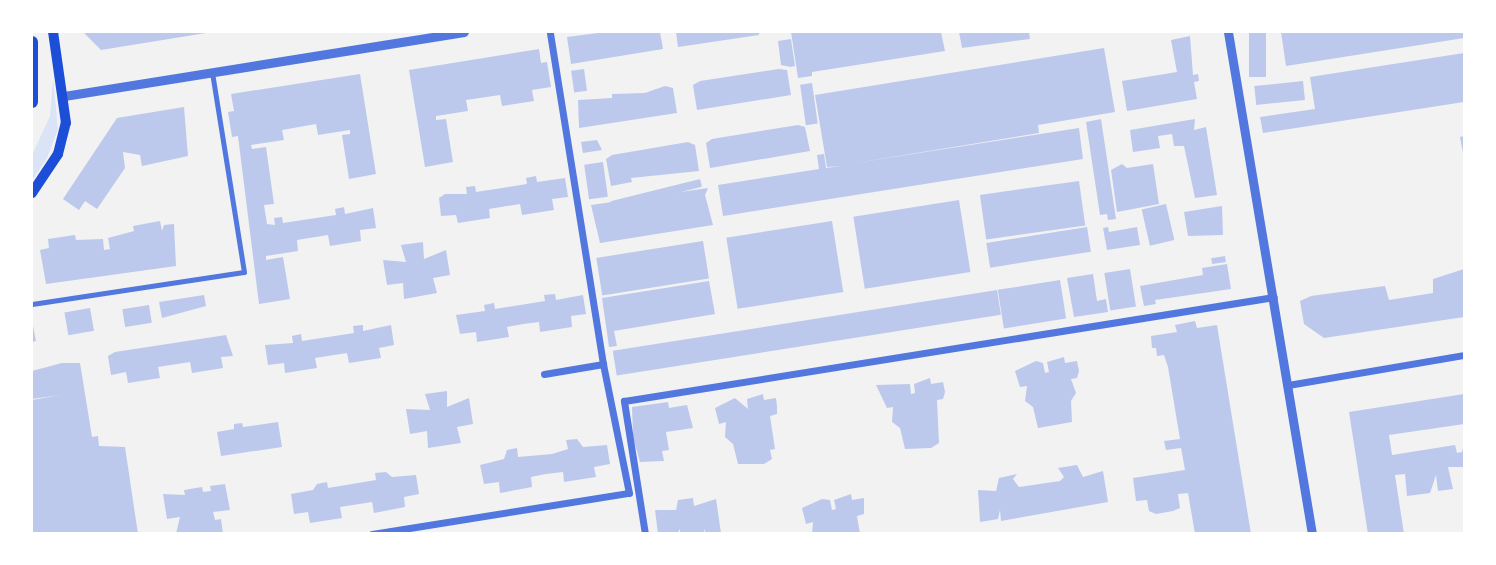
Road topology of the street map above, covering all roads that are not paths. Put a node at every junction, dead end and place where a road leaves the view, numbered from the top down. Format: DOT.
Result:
graph roads {
  1 [pos="53,32"];
  2 [pos="464,32"];
  3 [pos="550,32"];
  4 [pos="1228,32"];
  5 [pos="32,42"];
  6 [pos="212,73"];
  7 [pos="64,96"];
  8 [pos="32,102"];
  9 [pos="32,193"];
  10 [pos="1274,297"];
  11 [pos="32,304"];
  12 [pos="1465,355"];
  13 [pos="603,364"];
  14 [pos="544,374"];
  15 [pos="1288,385"];
  16 [pos="372,534"];
  17 [pos="645,534"];
  18 [pos="1312,534"];
  1 -- 7 [label="main road"];
  2 -- 6 [label="street"];
  3 -- 13 [label="street"];
  4 -- 10 [label="street"];
  5 -- 8 [label="main road"];
  6 -- 7 [label="street"];
  6 -- 11 [label="street"];
  7 -- 9 [label="main road"];
  10 -- 15 [label="street"];
  10 -- 17 [label="street"];
  12 -- 15 [label="street"];
  13 -- 14 [label="street"];
  13 -- 16 [label="street"];
  15 -- 18 [label="street"];
}
